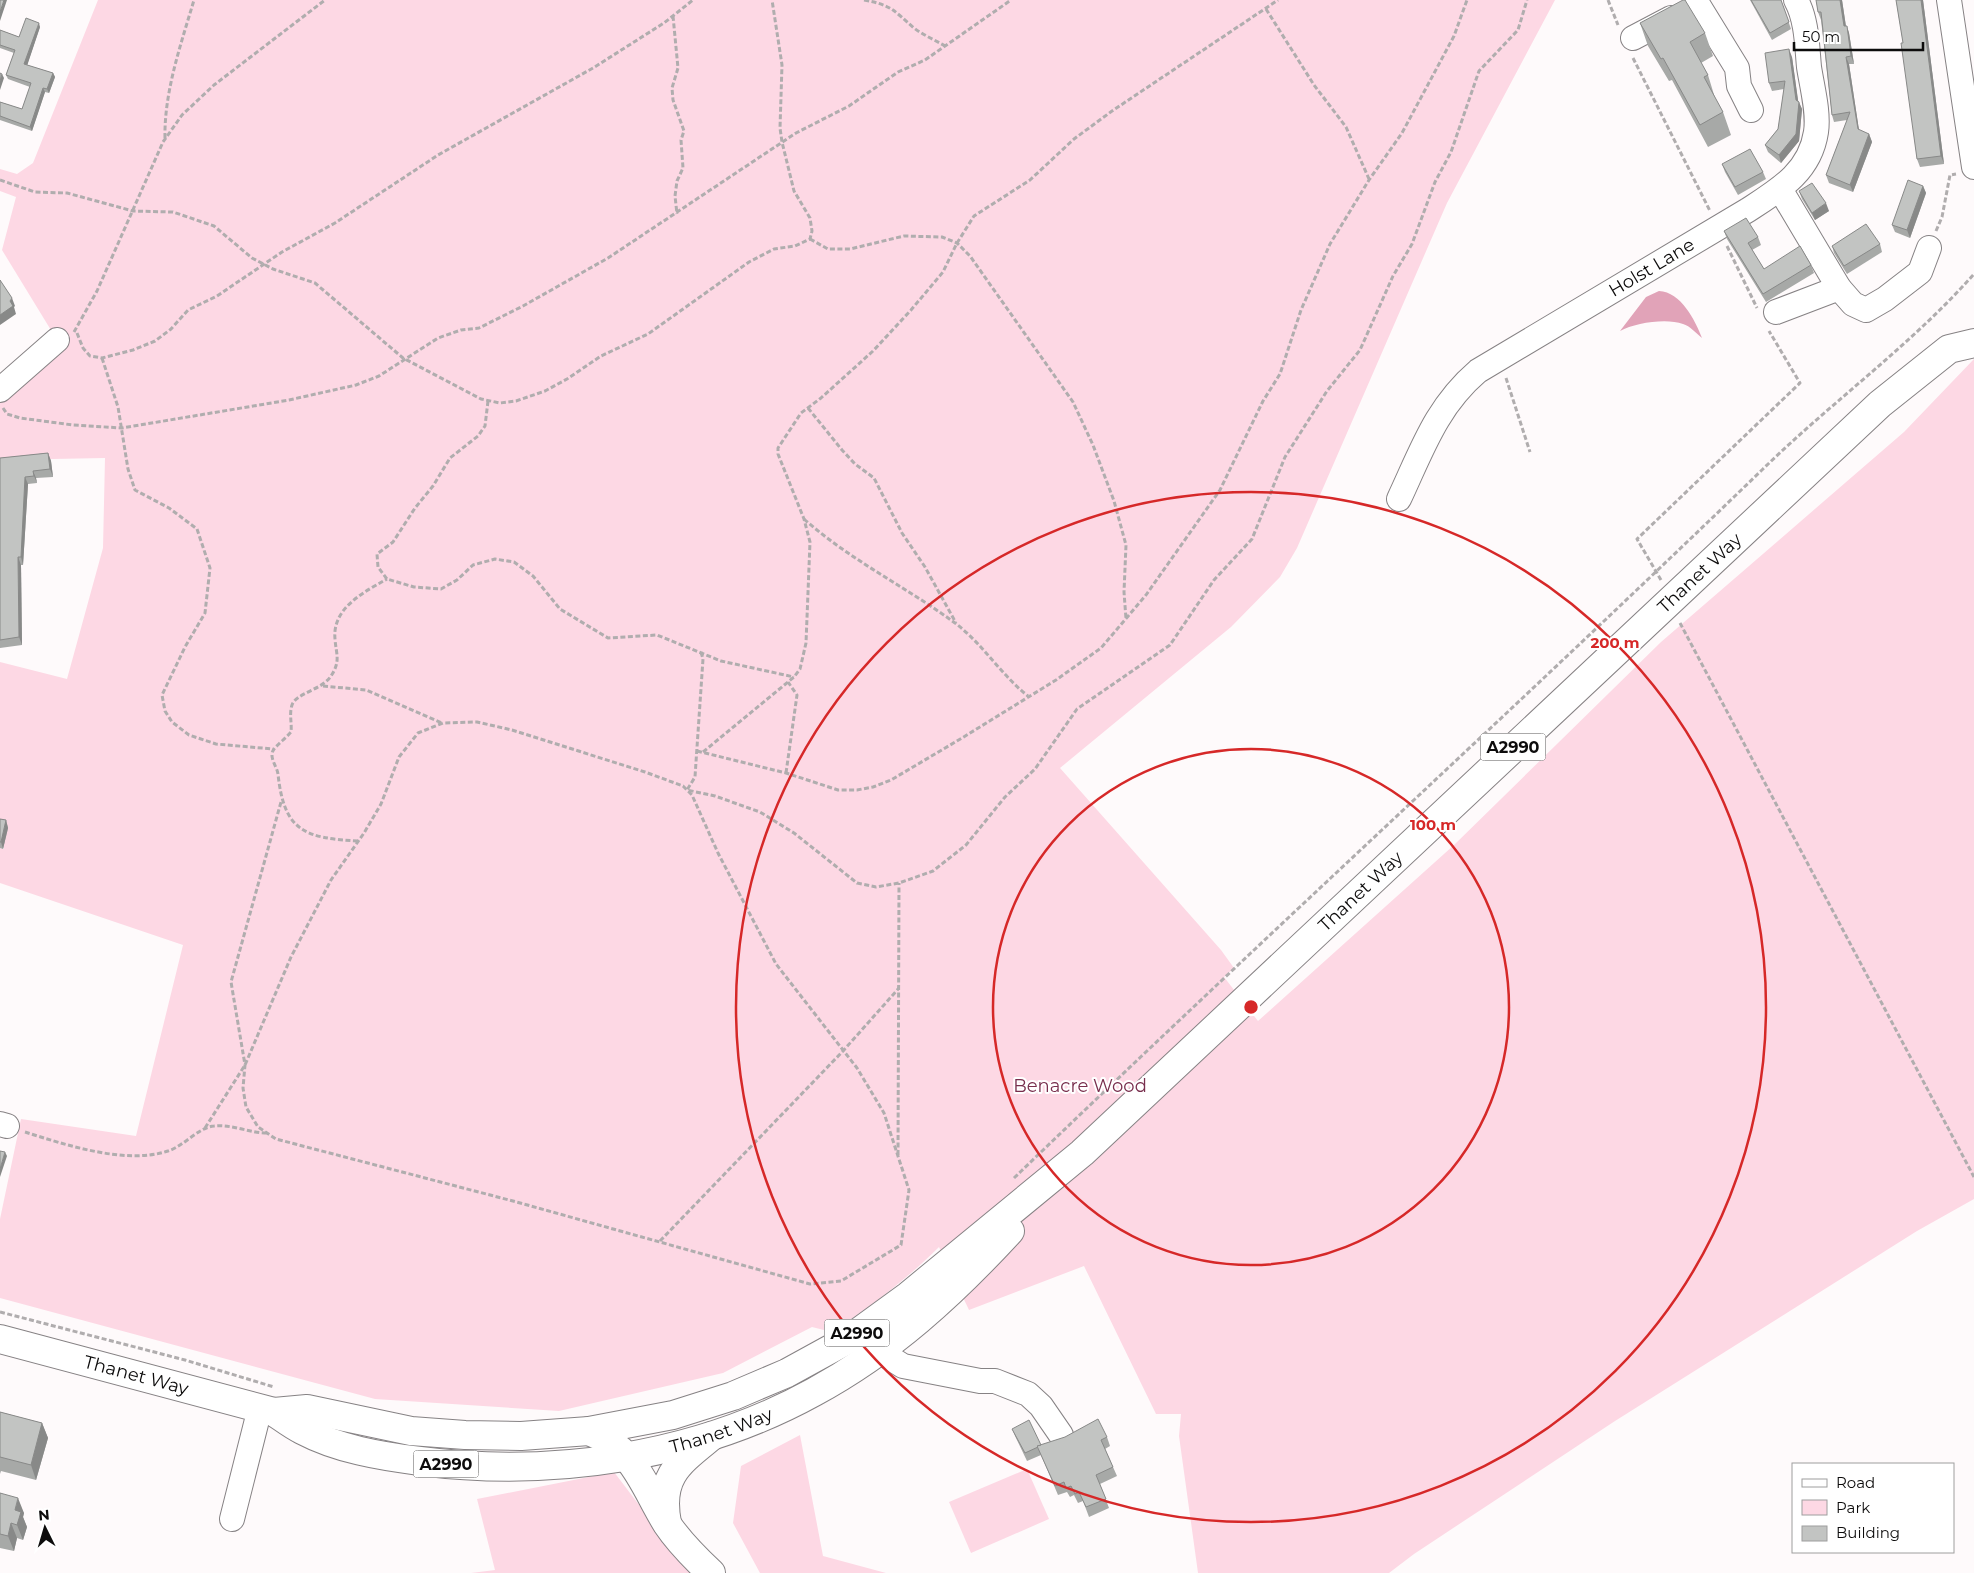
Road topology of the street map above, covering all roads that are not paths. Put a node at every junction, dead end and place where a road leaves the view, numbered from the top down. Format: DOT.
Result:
graph roads {
  1 [pos="1796,0"];
  2 [pos="1949,0"];
  3 [pos="1700,2"];
  4 [pos="1628,41"];
  5 [pos="1751,110"];
  6 [pos="1966,170"];
  7 [pos="1780,189"];
  8 [pos="1929,248"];
  9 [pos="1839,288"];
  10 [pos="1767,317"];
  11 [pos="1974,329"];
  12 [pos="67,336"];
  13 [pos="1962,347"];
  14 [pos="2,401"];
  15 [pos="1399,499"];
  16 [pos="1082,1153"];
  17 [pos="0,1339"];
  18 [pos="880,1351"];
  19 [pos="272,1403"];
  20 [pos="589,1431"];
  21 [pos="1061,1435"];
  22 [pos="712,1436"];
  23 [pos="627,1456"];
  24 [pos="232,1519"];
  25 [pos="667,1524"];
  26 [pos="711,1573"];
  1 -- 7 [label="street, Holst Lane"];
  2 -- 6 [label="street"];
  3 -- 4 [label="street"];
  3 -- 5 [label="street"];
  7 -- 9 [label="street"];
  7 -- 15 [label="street, Holst Lane"];
  8 -- 9 [label="street"];
  9 -- 10 [label="street"];
  11 -- 13 [label="main road, Thanet Way / A2990"];
  12 -- 14 [label="street"];
  13 -- 16 [label="main road, Thanet Way / A2990"];
  16 -- 18 [label="main road, Thanet Way / A2990"];
  16 -- 20 [label="main road, Thanet Way / A2990"];
  17 -- 19 [label="main road, Thanet Way / A2990"];
  18 -- 21 [label="street"];
  18 -- 22 [label="main road, Thanet Way / A2990"];
  19 -- 20 [label="main road, Thanet Way / A2990"];
  19 -- 23 [label="main road, Thanet Way / A2990"];
  19 -- 24 [label="street"];
  20 -- 23 [label="main road"];
  22 -- 23 [label="main road, Thanet Way / A2990"];
  22 -- 25 [label="main road"];
  23 -- 25 [label="main road"];
  25 -- 26 [label="main road"];
}
